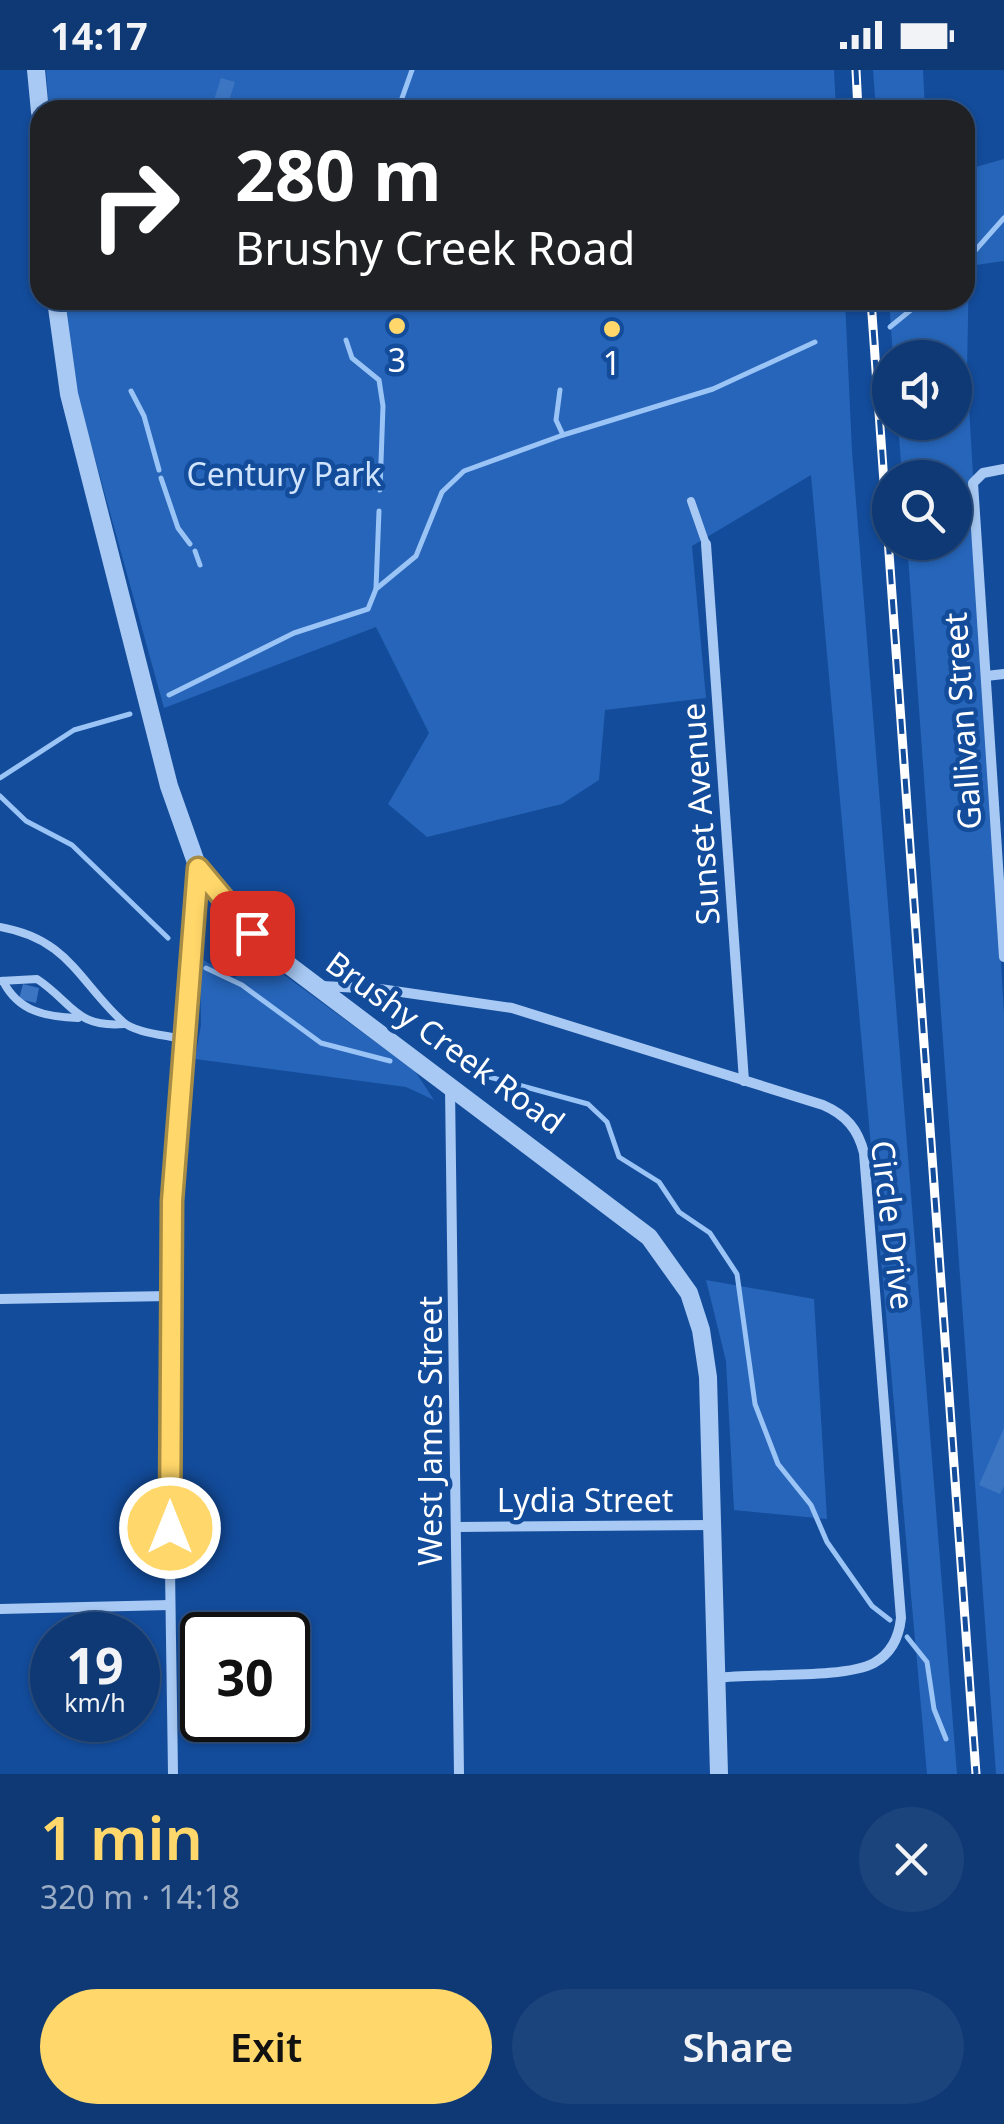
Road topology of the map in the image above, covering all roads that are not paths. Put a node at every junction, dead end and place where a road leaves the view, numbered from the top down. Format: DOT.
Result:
graph roads {
  1 [pos="36,70"];
  2 [pos="39,100"];
  3 [pos="57,310"];
  4 [pos="1004,469"];
  5 [pos="691,501"];
  6 [pos="706,544"];
  7 [pos="1004,674"];
  8 [pos="986,676"];
  9 [pos="198,868"];
  10 [pos="0,928"];
  11 [pos="1004,957"];
  12 [pos="1,981"];
  13 [pos="316,986"];
  14 [pos="78,1018"];
  15 [pos="124,1024"];
  16 [pos="182,1039"];
  17 [pos="744,1080"];
  18 [pos="450,1088"];
  19 [pos="169,1296"];
  20 [pos="0,1298"];
  21 [pos="712,1524"];
  22 [pos="458,1527"];
  23 [pos="170,1605"];
  24 [pos="0,1610"];
  25 [pos="717,1678"];
  26 [pos="172,1774"];
  27 [pos="460,1774"];
  28 [pos="720,1774"];
  1 -- 2 [label="street"];
  3 -- 9 [label="street, Brushy Creek Road"];
  4 -- 8 [label="street, Gallivan Street"];
  5 -- 6 [label="lane"];
  6 -- 17 [label="street, Sunset Avenue"];
  7 -- 8 [label="street"];
  8 -- 11 [label="street, Gallivan Street"];
  9 -- 13 [label="street, Brushy Creek Road"];
  9 -- 16 [label="street"];
  10 -- 15 [label="lane"];
  12 -- 14 [label="lane"];
  12 -- 14 [label="lane"];
  13 -- 17 [label="street, Circle Drive"];
  13 -- 18 [label="street, Brushy Creek Road"];
  14 -- 15 [label="lane"];
  15 -- 16 [label="lane"];
  16 -- 19 [label="street"];
  17 -- 25 [label="street, Circle Drive"];
  18 -- 21 [label="street, Brushy Creek Road"];
  18 -- 22 [label="street, West James Street"];
  19 -- 20 [label="street"];
  19 -- 23 [label="street"];
  21 -- 22 [label="street, Lydia Street"];
  21 -- 25 [label="street, Brushy Creek Road"];
  22 -- 27 [label="street, West James Street"];
  23 -- 24 [label="street"];
  23 -- 26 [label="street"];
  25 -- 28 [label="street, Brushy Creek Road"];
}
